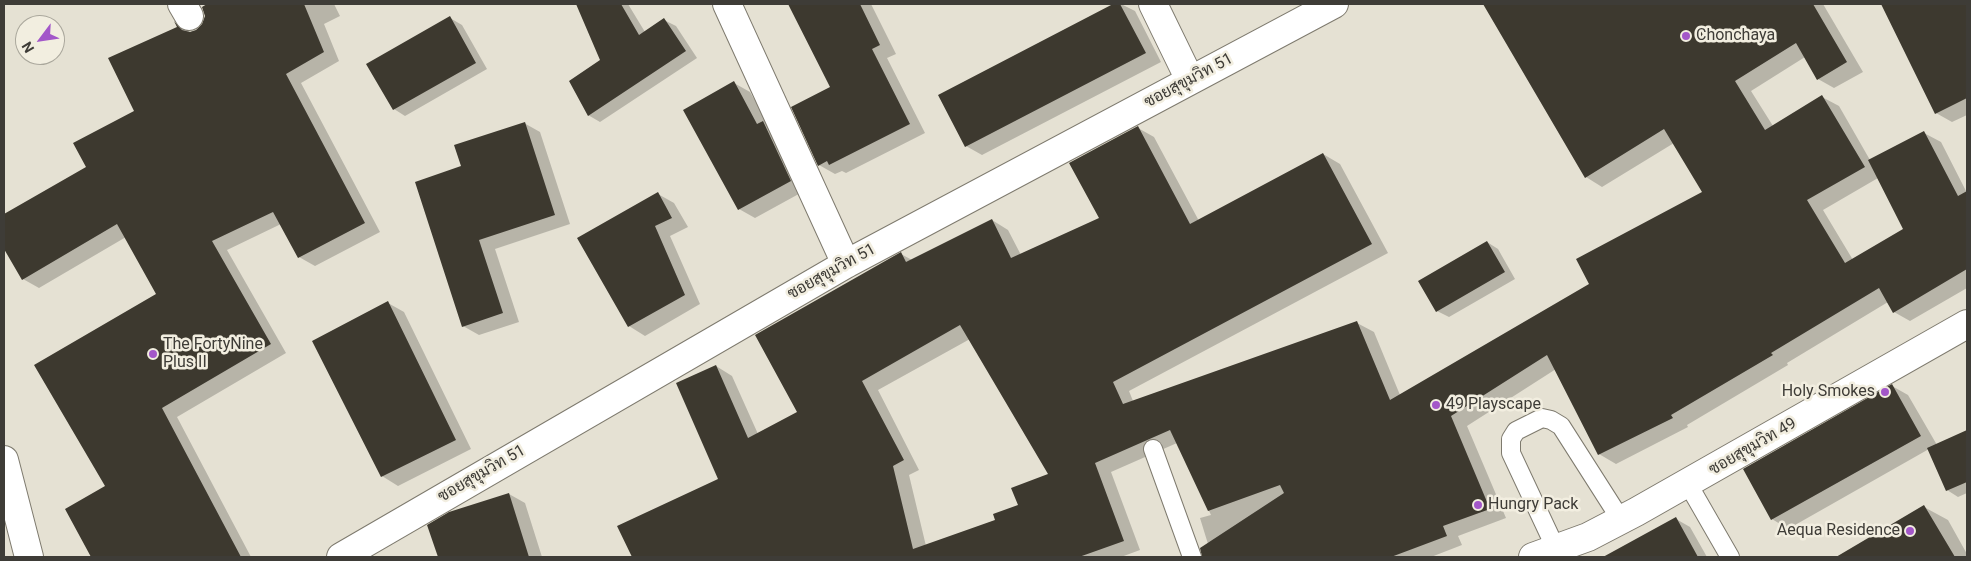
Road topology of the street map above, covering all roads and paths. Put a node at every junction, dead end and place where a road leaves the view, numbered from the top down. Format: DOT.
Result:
graph roads {
  1 [pos="727,4"];
  2 [pos="1153,4"];
  3 [pos="1334,4"];
  4 [pos="1190,80"];
  5 [pos="846,264"];
  6 [pos="1967,324"];
  7 [pos="1153,448"];
  8 [pos="4,460"];
  9 [pos="1688,484"];
  10 [pos="1621,520"];
  11 [pos="1593,547"];
  12 [pos="1545,553"];
  13 [pos="29,557"];
  14 [pos="341,557"];
  15 [pos="1192,557"];
  16 [pos="1730,557"];
  1 -- 5 [label="street"];
  2 -- 4 [label="street"];
  3 -- 4 [label="street, ซอยสุขุมวิท 51"];
  4 -- 5 [label="street, ซอยสุขุมวิท 51"];
  5 -- 14 [label="street, ซอยสุขุมวิท 51"];
  6 -- 9 [label="street, ซอยสุขุมวิท 49"];
  7 -- 15 [label="lane"];
  8 -- 13 [label="street"];
  9 -- 10 [label="street, ซอยสุขุมวิท 49"];
  9 -- 16 [label="lane"];
  10 -- 11 [label="street, ซอยสุขุมวิท 49"];
  10 -- 12 [label="lane"];
  11 -- 12 [label="street, ซอยสุขุมวิท 49"];
}
